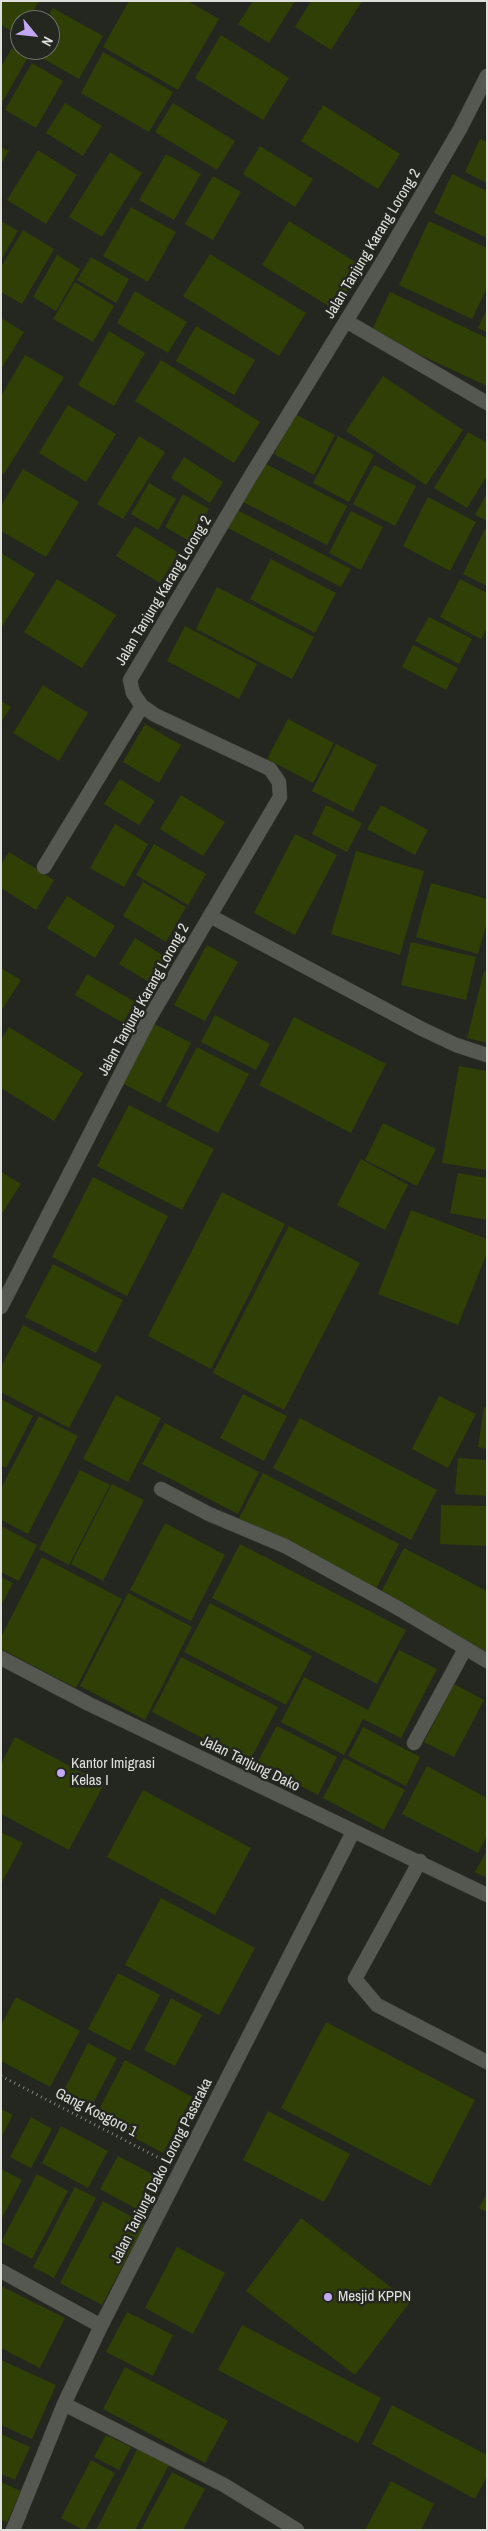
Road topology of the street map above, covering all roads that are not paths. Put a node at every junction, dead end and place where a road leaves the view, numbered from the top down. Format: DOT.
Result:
graph roads {
  1 [pos="487,76"];
  2 [pos="346,321"];
  3 [pos="487,403"];
  4 [pos="142,706"];
  5 [pos="44,867"];
  6 [pos="210,916"];
  7 [pos="487,1054"];
  8 [pos="1,1307"];
  9 [pos="161,1489"];
  10 [pos="466,1649"];
  11 [pos="1,1658"];
  12 [pos="487,1661"];
  13 [pos="414,1743"];
  14 [pos="353,1832"];
  15 [pos="420,1862"];
  16 [pos="487,1895"];
  17 [pos="487,2062"];
  18 [pos="1,2271"];
  19 [pos="101,2326"];
  20 [pos="64,2404"];
  21 [pos="13,2530"];
  22 [pos="297,2530"];
  1 -- 2 [label="street, Jalan Tanjung Karang Lorong 2"];
  2 -- 3 [label="street"];
  2 -- 4 [label="street, Jalan Tanjung Karang Lorong 2"];
  4 -- 5 [label="street"];
  4 -- 6 [label="street, Jalan Tanjung Karang Lorong 2"];
  6 -- 7 [label="street"];
  6 -- 8 [label="street, Jalan Tanjung Karang Lorong 2"];
  9 -- 10 [label="street"];
  10 -- 12 [label="street"];
  10 -- 13 [label="street"];
  11 -- 14 [label="street, Jalan Tanjung Dako"];
  14 -- 15 [label="street, Jalan Tanjung Dako"];
  14 -- 19 [label="street, Jalan Tanjung Dako Lorong Pasaraka"];
  15 -- 16 [label="street, Jalan Tanjung Dako"];
  15 -- 17 [label="street"];
  18 -- 19 [label="street"];
  19 -- 20 [label="street, Jalan Tanjung Dako Lorong Pasaraka"];
  20 -- 21 [label="street, Jalan Tanjung Dako Lorong Pasaraka"];
  20 -- 22 [label="street"];
}
